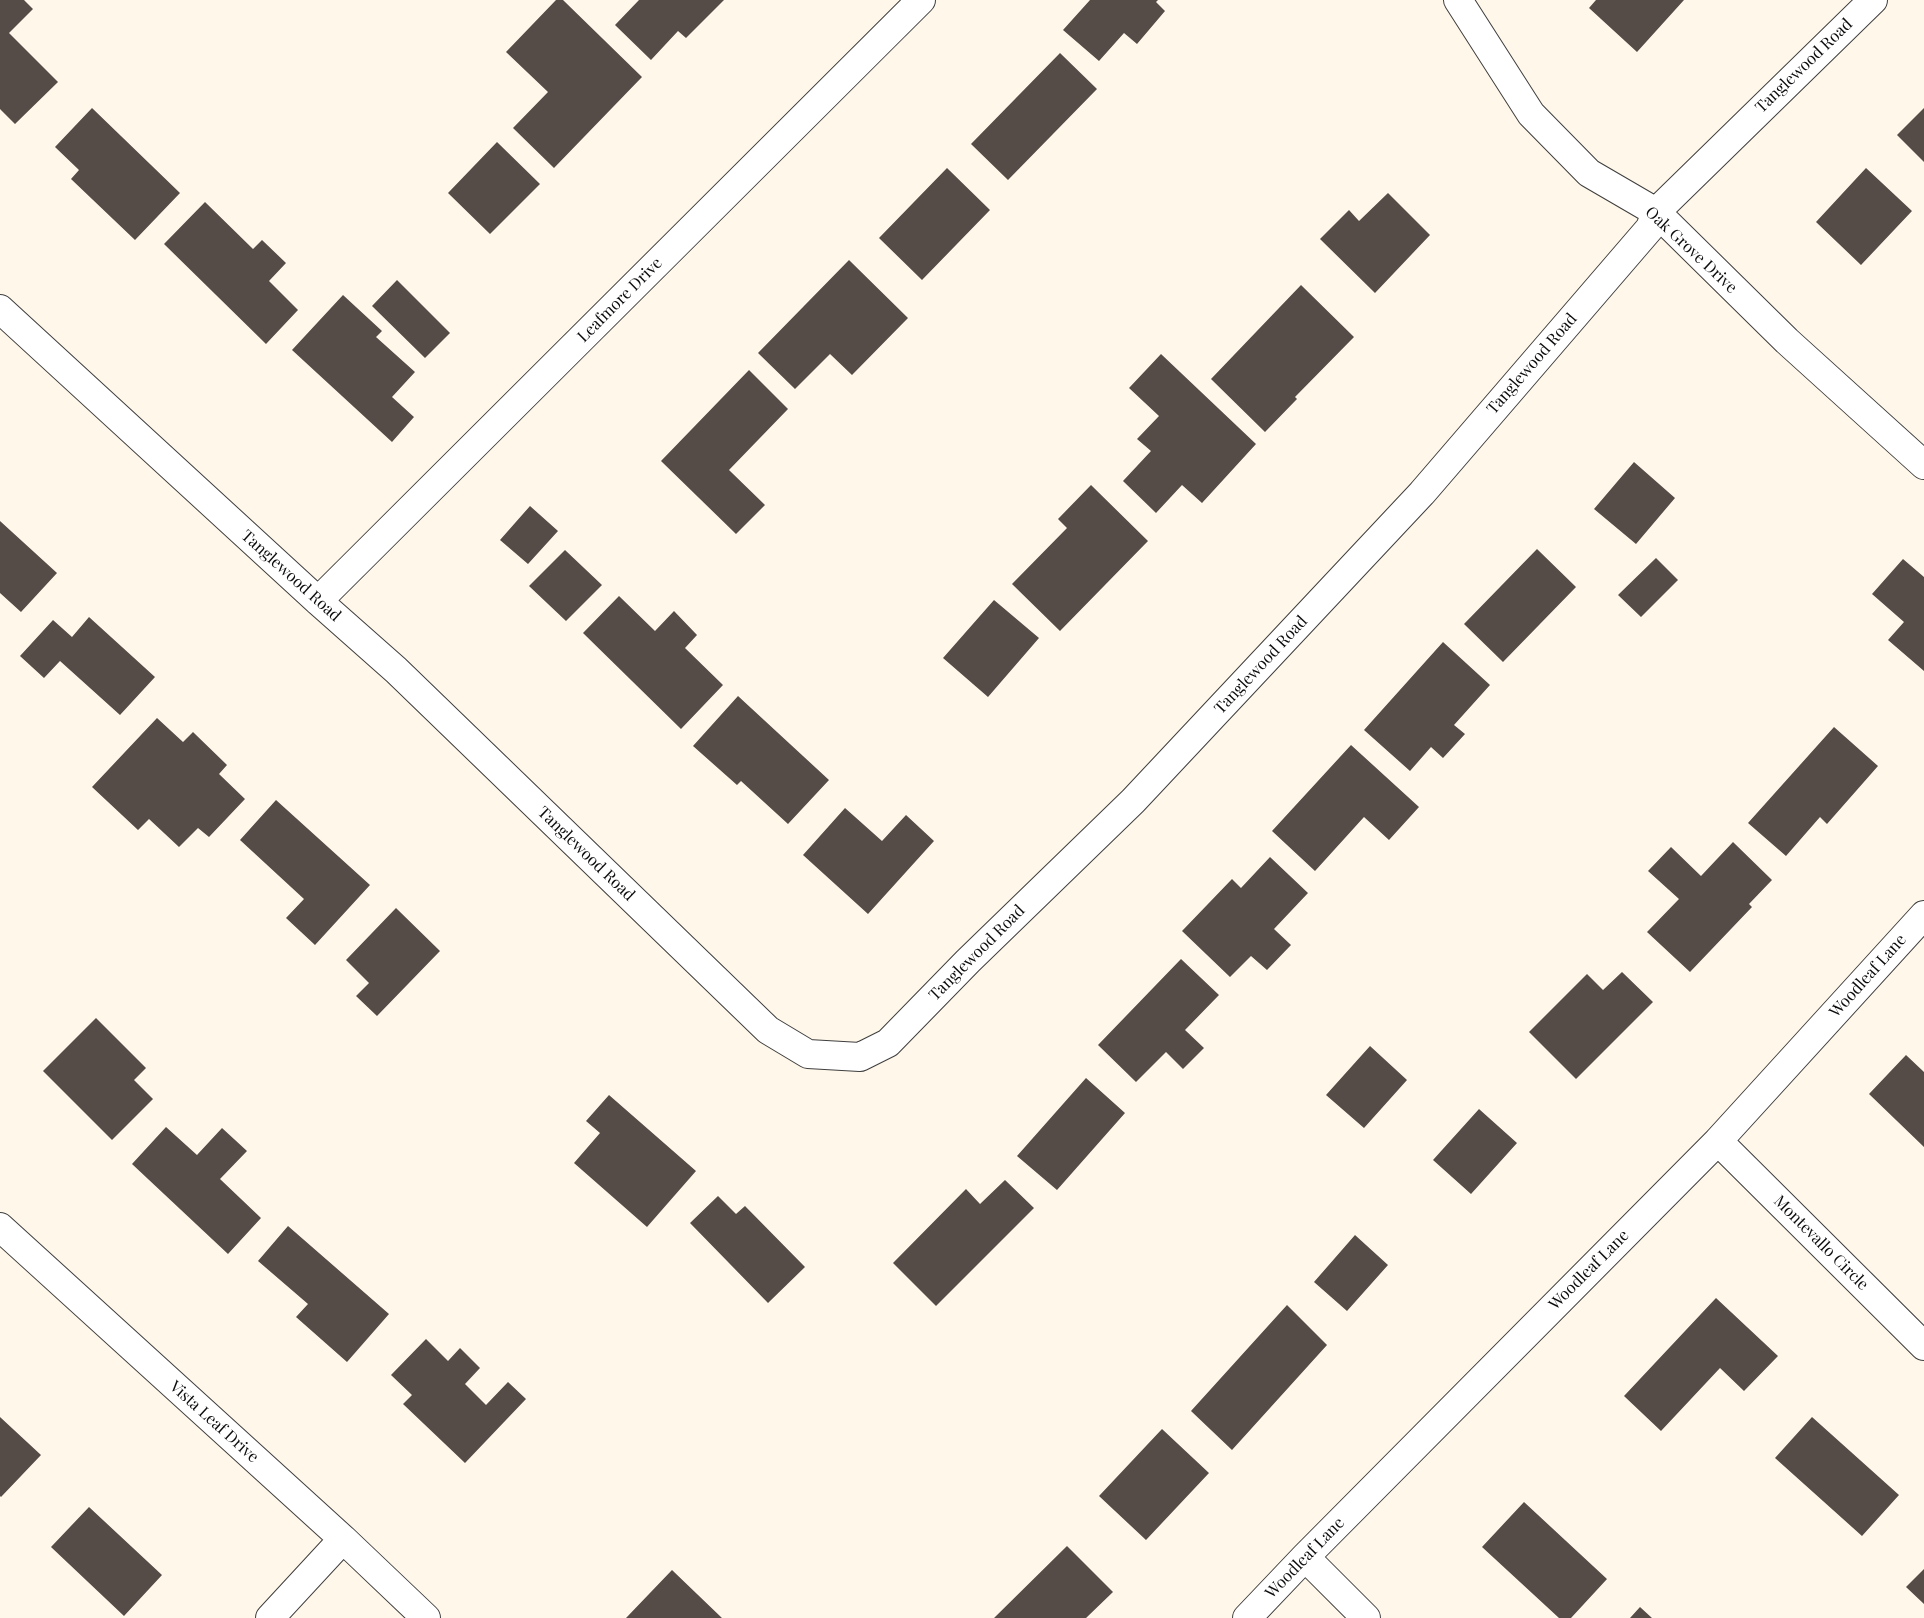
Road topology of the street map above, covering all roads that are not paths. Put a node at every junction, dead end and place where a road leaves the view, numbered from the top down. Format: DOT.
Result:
graph roads {
  1 [pos="922,0"];
  2 [pos="1458,0"];
  3 [pos="1872,0"];
  4 [pos="1656,212"];
  5 [pos="0,309"];
  6 [pos="1924,465"];
  7 [pos="318,601"];
  8 [pos="1924,915"];
  9 [pos="1718,1141"];
  10 [pos="0,1227"];
  11 [pos="1924,1346"];
  12 [pos="343,1539"];
  13 [pos="1305,1557"];
  14 [pos="270,1618"];
  15 [pos="426,1618"];
  16 [pos="1247,1618"];
  17 [pos="1366,1618"];
  1 -- 7 [label="street, Leafmore Drive"];
  2 -- 4 [label="street, Oak Grove Drive"];
  3 -- 4 [label="street, Tanglewood Road"];
  4 -- 6 [label="street, Oak Grove Drive"];
  4 -- 7 [label="street, Tanglewood Road"];
  5 -- 7 [label="street, Tanglewood Road"];
  8 -- 9 [label="street, Woodleaf Lane"];
  9 -- 11 [label="street, Montevallo Circle"];
  9 -- 13 [label="street, Woodleaf Lane"];
  10 -- 12 [label="street, Vista Leaf Drive"];
  12 -- 14 [label="street"];
  12 -- 15 [label="street, Vista Leaf Drive"];
  13 -- 16 [label="street, Woodleaf Lane"];
  13 -- 17 [label="street"];
}
